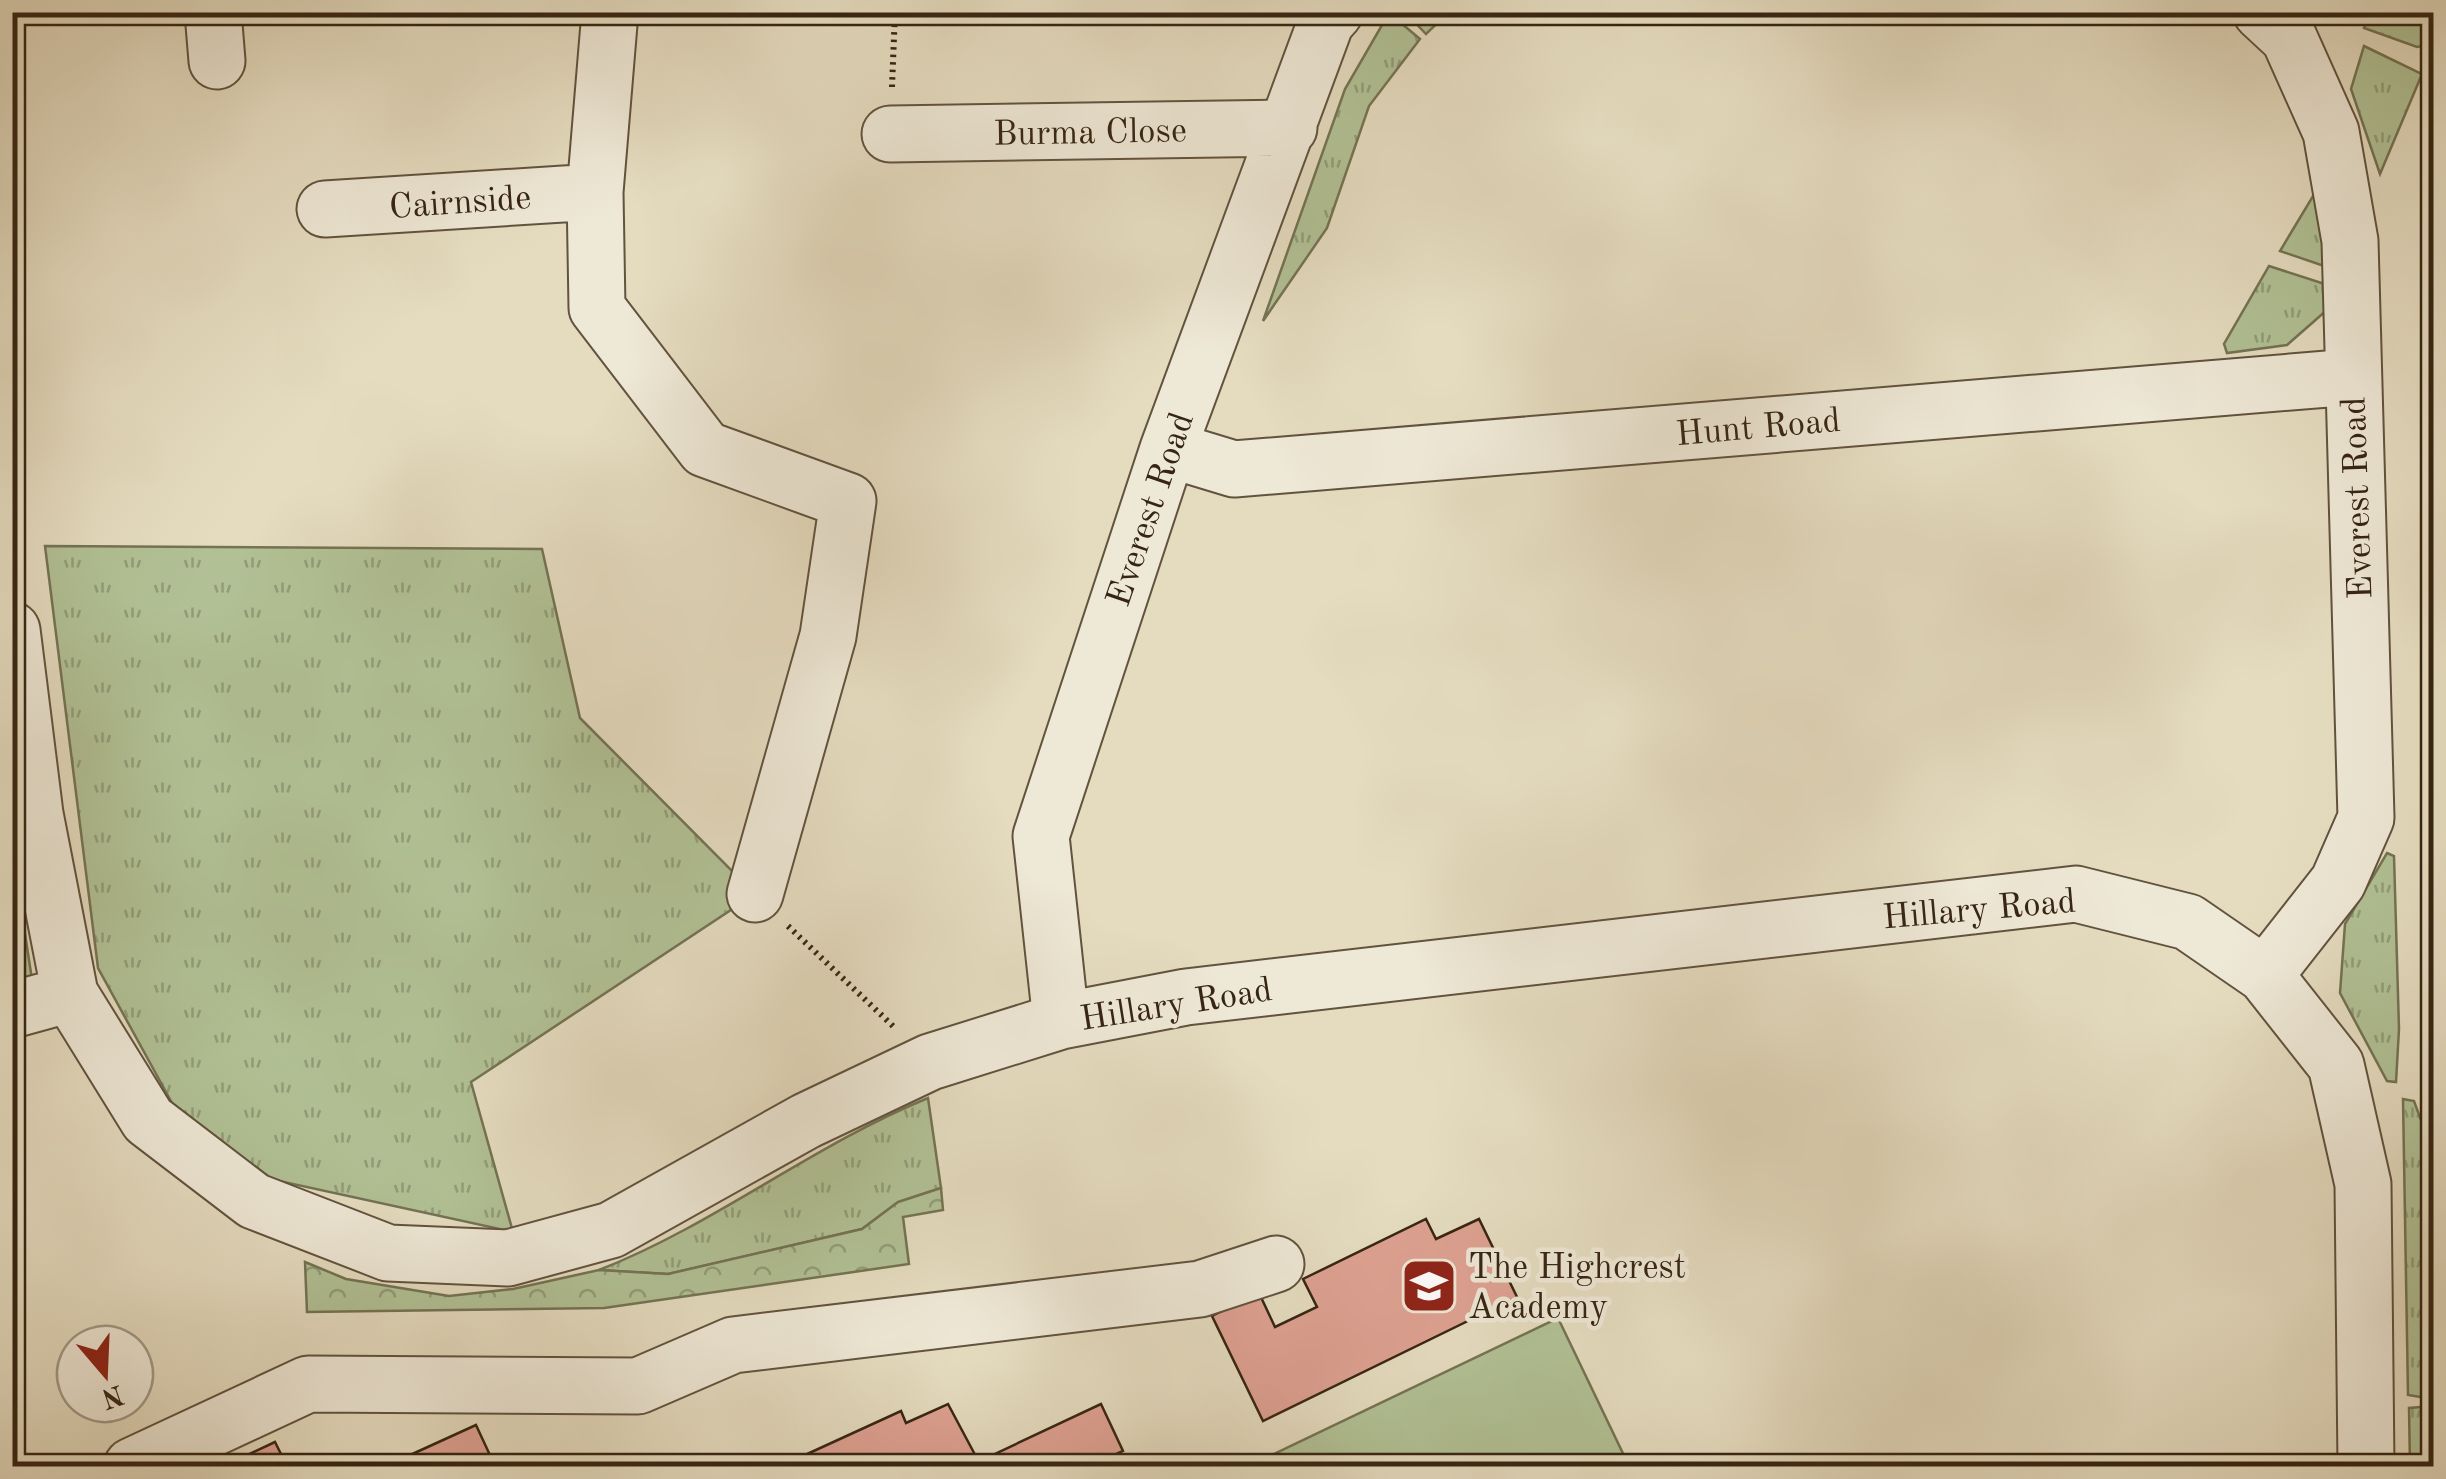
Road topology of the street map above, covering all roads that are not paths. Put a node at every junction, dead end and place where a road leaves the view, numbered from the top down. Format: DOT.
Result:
graph roads {
  1 [pos="610,12"];
  2 [pos="1334,12"];
  3 [pos="2289,21"];
  4 [pos="1289,128"];
  5 [pos="890,134"];
  6 [pos="596,192"];
  7 [pos="325,209"];
  8 [pos="2352,377"];
  9 [pos="1168,449"];
  10 [pos="12,630"];
  11 [pos="24,816"];
  12 [pos="755,894"];
  13 [pos="2265,974"];
  14 [pos="70,994"];
  15 [pos="12,1010"];
  16 [pos="1061,1021"];
  17 [pos="1276,1264"];
  18 [pos="132,1466"];
  19 [pos="2366,1466"];
  1 -- 6 [label="street"];
  2 -- 4 [label="street, Everest Road"];
  3 -- 8 [label="street, Everest Road"];
  4 -- 5 [label="street, Burma Close"];
  4 -- 9 [label="street, Everest Road"];
  6 -- 7 [label="street, Cairnside"];
  6 -- 12 [label="street"];
  8 -- 9 [label="street, Hunt Road"];
  8 -- 13 [label="street, Everest Road"];
  9 -- 16 [label="street, Everest Road"];
  10 -- 11 [label="street, Hillary Road"];
  11 -- 14 [label="street, Hillary Road"];
  13 -- 16 [label="street, Hillary Road"];
  13 -- 19 [label="street, Hillary Road"];
  14 -- 15 [label="street"];
  14 -- 16 [label="street, Hillary Road"];
  17 -- 18 [label="street"];
}
